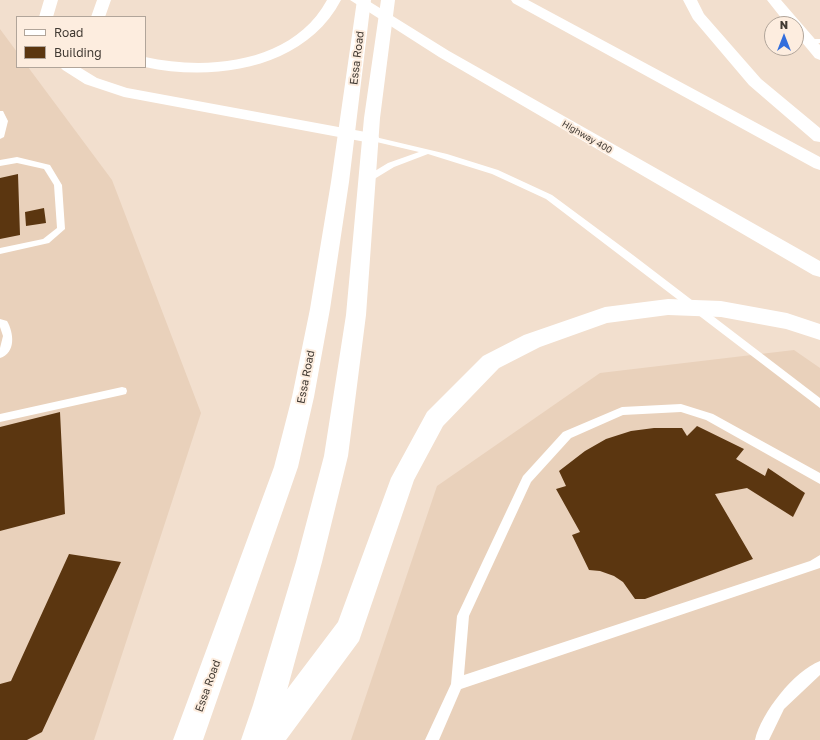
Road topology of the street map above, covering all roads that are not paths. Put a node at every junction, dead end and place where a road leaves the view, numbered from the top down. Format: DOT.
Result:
graph roads {
  1 [pos="50,0"];
  2 [pos="104,0"];
  3 [pos="334,0"];
  4 [pos="357,0"];
  5 [pos="364,0"];
  6 [pos="388,0"];
  7 [pos="518,0"];
  8 [pos="690,0"];
  9 [pos="774,0"];
  10 [pos="46,16"];
  11 [pos="98,16"];
  12 [pos="787,16"];
  13 [pos="804,32"];
  14 [pos="815,41"];
  15 [pos="820,55"];
  16 [pos="146,62"];
  17 [pos="70,68"];
  18 [pos="0,113"];
  19 [pos="347,134"];
  20 [pos="0,137"];
  21 [pos="820,137"];
  22 [pos="371,138"];
  23 [pos="427,152"];
  24 [pos="0,163"];
  25 [pos="820,164"];
  26 [pos="368,179"];
  27 [pos="0,251"];
  28 [pos="820,270"];
  29 [pos="0,324"];
  30 [pos="820,332"];
  31 [pos="0,354"];
  32 [pos="122,391"];
  33 [pos="820,404"];
  34 [pos="0,418"];
  35 [pos="820,479"];
  36 [pos="820,561"];
  37 [pos="820,667"];
  38 [pos="457,684"];
  39 [pos="188,740"];
  40 [pos="256,740"];
  41 [pos="268,740"];
  42 [pos="432,740"];
  43 [pos="762,740"];
  1 -- 10 [label="main road"];
  2 -- 11 [label="main road"];
  3 -- 16 [label="main road"];
  4 -- 28 [label="main road, Highway 400"];
  5 -- 19 [label="main road, Essa Road"];
  6 -- 22 [label="main road, Essa Road"];
  7 -- 25 [label="main road"];
  8 -- 21 [label="main road"];
  9 -- 12 [label="main road"];
  13 -- 14 [label="main road"];
  14 -- 15 [label="main road"];
  17 -- 19 [label="main road"];
  18 -- 20 [label="lane"];
  19 -- 22 [label="main road"];
  19 -- 39 [label="main road, Essa Road"];
  22 -- 23 [label="lane"];
  22 -- 26 [label="main road, Essa Road"];
  23 -- 26 [label="lane"];
  23 -- 33 [label="lane"];
  24 -- 27 [label="lane"];
  26 -- 40 [label="main road, Essa Road"];
  29 -- 31 [label="lane"];
  30 -- 41 [label="main road"];
  32 -- 34 [label="lane"];
  35 -- 38 [label="lane"];
  36 -- 38 [label="lane"];
  37 -- 43 [label="lane"];
  38 -- 42 [label="lane"];
}
